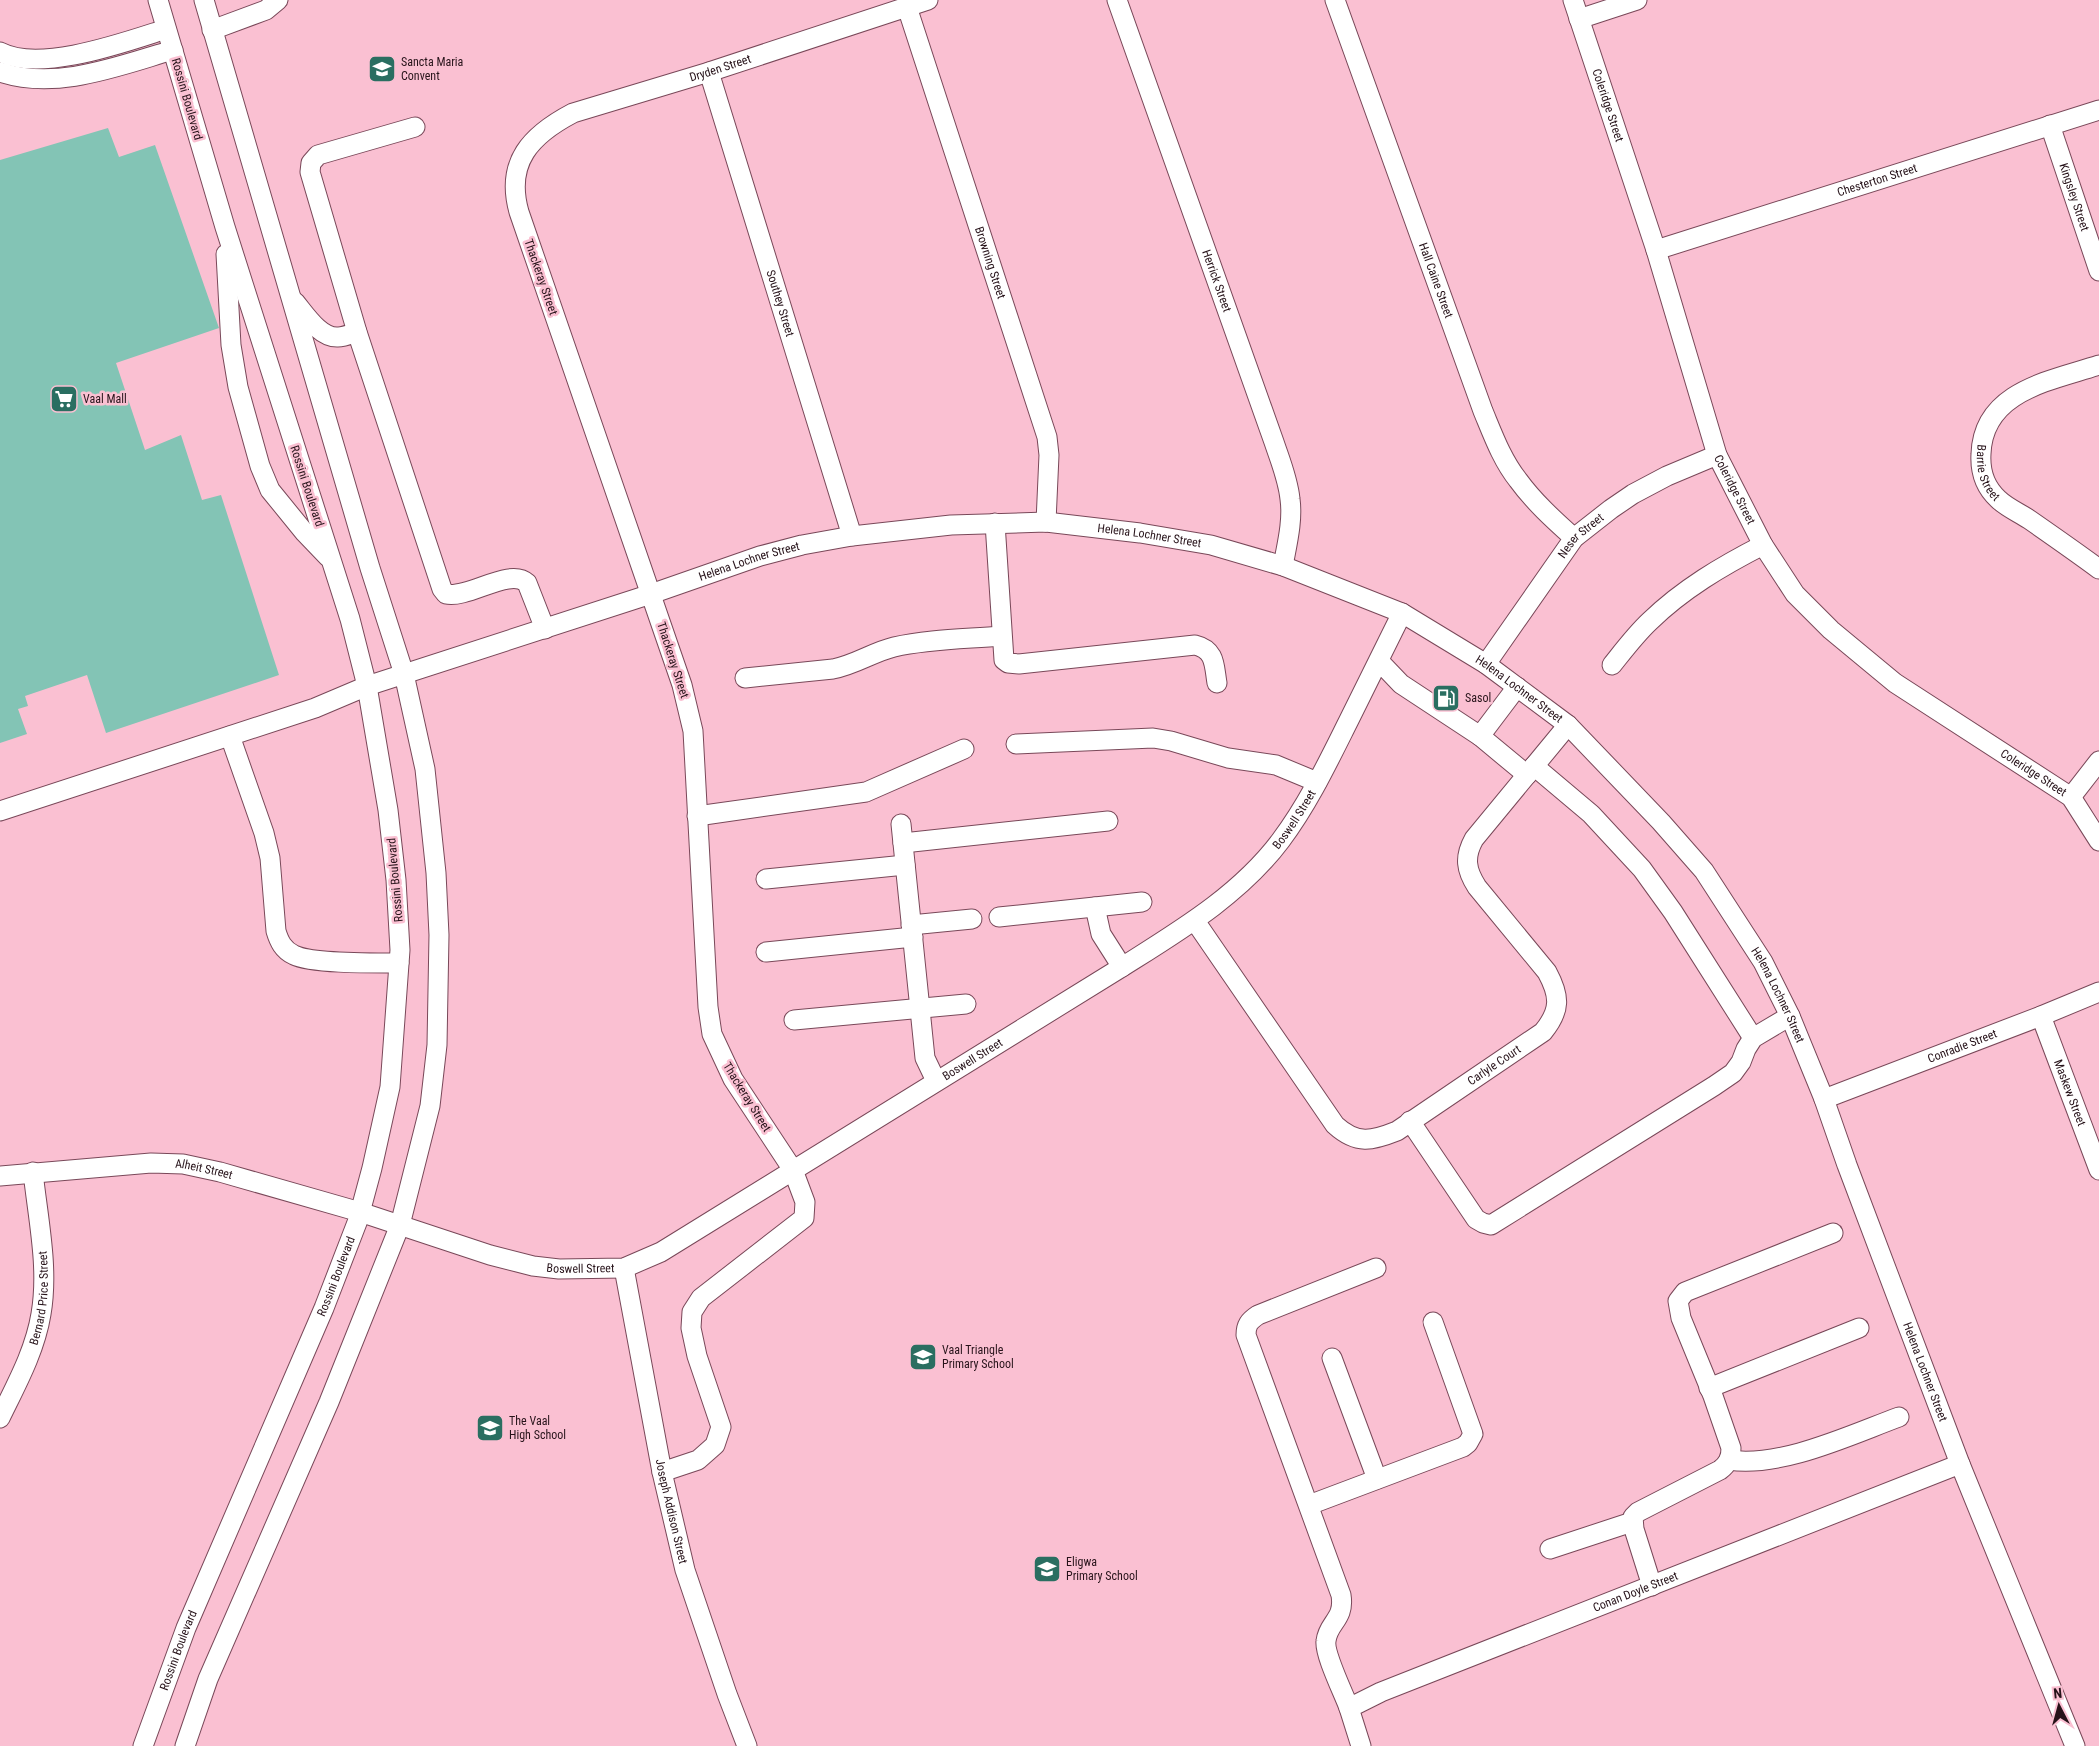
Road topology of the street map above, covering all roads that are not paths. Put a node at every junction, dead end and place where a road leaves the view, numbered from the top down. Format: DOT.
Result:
graph roads {
  1 [pos="158,0"];
  2 [pos="204,0"];
  3 [pos="278,0"];
  4 [pos="928,0"];
  5 [pos="1117,0"];
  6 [pos="1336,0"];
  7 [pos="1573,0"];
  8 [pos="1638,0"];
  9 [pos="907,7"];
  10 [pos="1579,19"];
  11 [pos="166,29"];
  12 [pos="212,30"];
  13 [pos="173,50"];
  14 [pos="0,52"];
  15 [pos="0,72"];
  16 [pos="709,72"];
  17 [pos="2099,110"];
  18 [pos="2050,125"];
  19 [pos="415,127"];
  20 [pos="525,153"];
  21 [pos="225,226"];
  22 [pos="1656,250"];
  23 [pos="2099,271"];
  24 [pos="289,295"];
  25 [pos="357,332"];
  26 [pos="2099,365"];
  27 [pos="1716,455"];
  28 [pos="1046,522"];
  29 [pos="995,523"];
  30 [pos="852,536"];
  31 [pos="1574,538"];
  32 [pos="1762,545"];
  33 [pos="330,560"];
  34 [pos="1283,566"];
  35 [pos="2099,568"];
  36 [pos="651,594"];
  37 [pos="1402,613"];
  38 [pos="545,628"];
  39 [pos="1001,636"];
  40 [pos="1379,661"];
  41 [pos="1486,664"];
  42 [pos="1612,665"];
  43 [pos="404,674"];
  44 [pos="745,678"];
  45 [pos="1217,684"];
  46 [pos="367,686"];
  47 [pos="1517,687"];
  48 [pos="1568,725"];
  49 [pos="230,736"];
  50 [pos="1480,736"];
  51 [pos="1016,744"];
  52 [pos="964,749"];
  53 [pos="2099,761"];
  54 [pos="1530,770"];
  55 [pos="1317,782"];
  56 [pos="2071,797"];
  57 [pos="0,812"];
  58 [pos="698,816"];
  59 [pos="1108,821"];
  60 [pos="901,824"];
  61 [pos="2099,842"];
  62 [pos="903,843"];
  63 [pos="905,865"];
  64 [pos="766,879"];
  65 [pos="1142,902"];
  66 [pos="1096,907"];
  67 [pos="999,918"];
  68 [pos="972,919"];
  69 [pos="1195,921"];
  70 [pos="912,931"];
  71 [pos="766,952"];
  72 [pos="399,964"];
  73 [pos="1122,967"];
  74 [pos="2099,992"];
  75 [pos="966,1004"];
  76 [pos="920,1008"];
  77 [pos="1790,1016"];
  78 [pos="2041,1016"];
  79 [pos="794,1020"];
  80 [pos="1753,1038"];
  81 [pos="936,1081"];
  82 [pos="1824,1099"];
  83 [pos="1410,1122"];
  84 [pos="793,1170"];
  85 [pos="2099,1170"];
  86 [pos="33,1172"];
  87 [pos="0,1176"];
  88 [pos="360,1212"];
  89 [pos="400,1224"];
  90 [pos="1834,1233"];
  91 [pos="624,1268"];
  92 [pos="1376,1268"];
  93 [pos="1432,1322"];
  94 [pos="1859,1328"];
  95 [pos="1332,1358"];
  96 [pos="1709,1388"];
  97 [pos="1899,1417"];
  98 [pos="0,1418"];
  99 [pos="1729,1460"];
  100 [pos="1960,1464"];
  101 [pos="662,1472"];
  102 [pos="1376,1480"];
  103 [pos="1309,1505"];
  104 [pos="1632,1522"];
  105 [pos="1550,1549"];
  106 [pos="1652,1586"];
  107 [pos="1349,1708"];
  108 [pos="143,1746"];
  109 [pos="185,1746"];
  110 [pos="747,1746"];
  111 [pos="1361,1746"];
  112 [pos="2075,1746"];
  1 -- 11 [label="street, Rossini Boulevard"];
  2 -- 12 [label="street"];
  3 -- 12 [label="street"];
  4 -- 9 [label="street, Dryden Street"];
  5 -- 34 [label="street, Herrick Street"];
  6 -- 31 [label="street, Hall Caine Street"];
  7 -- 10 [label="street, Coleridge Street"];
  8 -- 10 [label="street"];
  9 -- 16 [label="street, Dryden Street"];
  9 -- 28 [label="street, Browning Street"];
  10 -- 22 [label="street, Coleridge Street"];
  11 -- 13 [label="street, Rossini Boulevard"];
  11 -- 14 [label="street"];
  12 -- 24 [label="street"];
  13 -- 15 [label="street"];
  13 -- 21 [label="street, Rossini Boulevard"];
  16 -- 20 [label="street, Dryden Street"];
  16 -- 30 [label="street, Southey Street"];
  17 -- 18 [label="street, Chesterton Street"];
  18 -- 22 [label="street, Chesterton Street"];
  18 -- 23 [label="street, Kingsley Street"];
  19 -- 25 [label="street"];
  20 -- 36 [label="street, Thackeray Street"];
  21 -- 33 [label="street, Rossini Boulevard"];
  21 -- 33 [label="street"];
  22 -- 27 [label="street, Coleridge Street"];
  24 -- 25 [label="street"];
  24 -- 43 [label="street"];
  25 -- 38 [label="street"];
  26 -- 35 [label="street, Barrie Street"];
  27 -- 31 [label="street, Neser Street"];
  27 -- 32 [label="street, Coleridge Street"];
  28 -- 29 [label="street, Helena Lochner Street"];
  28 -- 34 [label="street, Helena Lochner Street"];
  29 -- 30 [label="street, Helena Lochner Street"];
  29 -- 39 [label="street"];
  30 -- 36 [label="street, Helena Lochner Street"];
  31 -- 41 [label="street, Neser Street"];
  32 -- 42 [label="street"];
  32 -- 56 [label="street, Coleridge Street"];
  33 -- 46 [label="street, Rossini Boulevard"];
  34 -- 37 [label="street, Helena Lochner Street"];
  36 -- 38 [label="street, Helena Lochner Street"];
  36 -- 58 [label="street, Thackeray Street"];
  37 -- 40 [label="street, Boswell Street"];
  37 -- 41 [label="street, Helena Lochner Street"];
  38 -- 43 [label="street, Helena Lochner Street"];
  39 -- 44 [label="street"];
  39 -- 45 [label="street"];
  40 -- 50 [label="street"];
  40 -- 55 [label="street, Boswell Street"];
  41 -- 47 [label="street, Helena Lochner Street"];
  43 -- 46 [label="street, Helena Lochner Street"];
  43 -- 89 [label="street"];
  46 -- 49 [label="street, Helena Lochner Street"];
  46 -- 72 [label="street, Rossini Boulevard"];
  47 -- 48 [label="street, Helena Lochner Street"];
  47 -- 50 [label="street"];
  48 -- 54 [label="street, Carlyle Court"];
  48 -- 77 [label="street, Helena Lochner Street"];
  49 -- 57 [label="street, Helena Lochner Street"];
  49 -- 72 [label="street"];
  50 -- 54 [label="street"];
  51 -- 55 [label="street"];
  52 -- 58 [label="street"];
  53 -- 56 [label="street"];
  54 -- 80 [label="street"];
  54 -- 83 [label="street, Carlyle Court"];
  55 -- 69 [label="street, Boswell Street"];
  56 -- 61 [label="street, Coleridge Street"];
  58 -- 84 [label="street, Thackeray Street"];
  59 -- 62 [label="street"];
  60 -- 62 [label="street"];
  62 -- 63 [label="street"];
  63 -- 64 [label="street"];
  63 -- 70 [label="street"];
  65 -- 66 [label="street"];
  66 -- 67 [label="street"];
  66 -- 73 [label="street"];
  68 -- 70 [label="street"];
  69 -- 73 [label="street, Boswell Street"];
  69 -- 83 [label="street, Carlyle Court"];
  70 -- 71 [label="street"];
  70 -- 76 [label="street"];
  72 -- 88 [label="street, Rossini Boulevard"];
  73 -- 81 [label="street, Boswell Street"];
  74 -- 78 [label="street, Conradie Street"];
  75 -- 76 [label="street"];
  76 -- 79 [label="street"];
  76 -- 81 [label="street"];
  77 -- 80 [label="street"];
  77 -- 82 [label="street, Helena Lochner Street"];
  78 -- 82 [label="street, Conradie Street"];
  78 -- 85 [label="street, Maskew Street"];
  80 -- 83 [label="street"];
  81 -- 84 [label="street, Boswell Street"];
  82 -- 100 [label="street, Helena Lochner Street"];
  84 -- 91 [label="street, Boswell Street"];
  84 -- 101 [label="street, Thackeray Street"];
  86 -- 87 [label="street, Alheit Street"];
  86 -- 88 [label="street, Alheit Street"];
  86 -- 98 [label="street, Bernard Price Street"];
  88 -- 89 [label="street, Alheit Street"];
  88 -- 108 [label="street, Rossini Boulevard"];
  89 -- 91 [label="street, Boswell Street"];
  89 -- 109 [label="street"];
  90 -- 96 [label="street"];
  91 -- 101 [label="street, Joseph Addison Street"];
  92 -- 103 [label="street"];
  93 -- 102 [label="street"];
  94 -- 96 [label="street"];
  95 -- 102 [label="street"];
  96 -- 99 [label="street"];
  97 -- 99 [label="street"];
  99 -- 104 [label="street"];
  100 -- 106 [label="street, Conan Doyle Street"];
  100 -- 112 [label="street, Helena Lochner Street"];
  101 -- 110 [label="street, Joseph Addison Street"];
  102 -- 103 [label="street"];
  103 -- 107 [label="street"];
  104 -- 105 [label="street"];
  104 -- 106 [label="street"];
  106 -- 107 [label="street, Conan Doyle Street"];
  107 -- 111 [label="street"];
}
